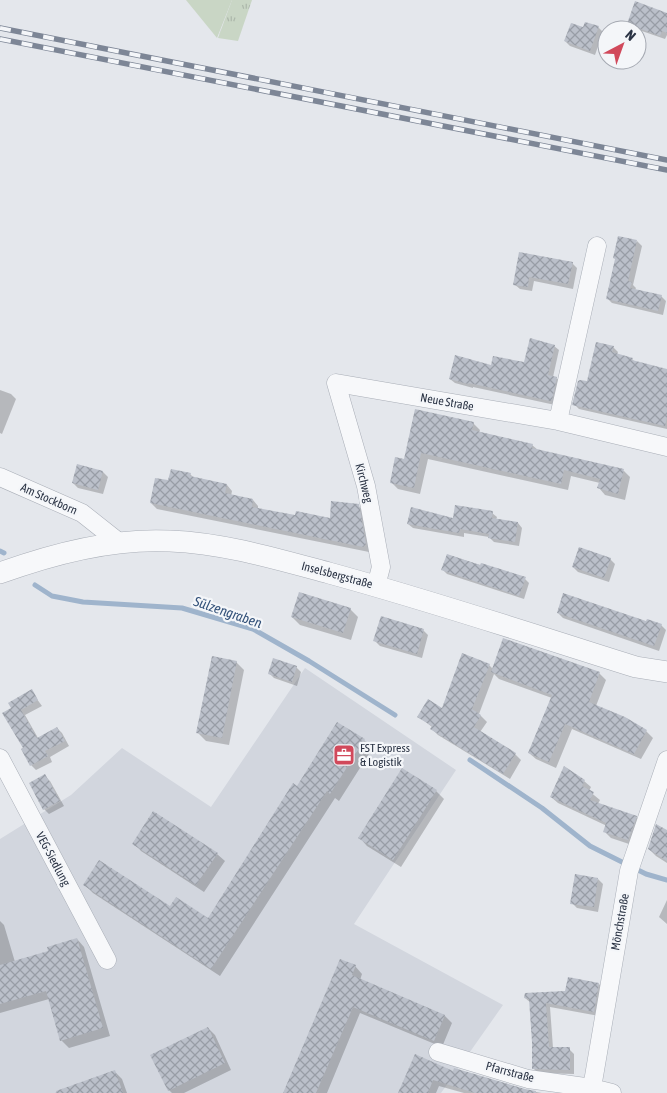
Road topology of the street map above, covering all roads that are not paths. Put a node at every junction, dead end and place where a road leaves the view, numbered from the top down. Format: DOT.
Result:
graph roads {
  1 [pos="597,246"];
  2 [pos="336,383"];
  3 [pos="558,421"];
  4 [pos="667,447"];
  5 [pos="0,478"];
  6 [pos="120,543"];
  7 [pos="0,574"];
  8 [pos="376,586"];
  9 [pos="667,672"];
  10 [pos="0,758"];
  11 [pos="667,760"];
  12 [pos="107,960"];
  13 [pos="438,1052"];
  14 [pos="592,1088"];
  15 [pos="612,1093"];
  1 -- 3 [label="street"];
  2 -- 3 [label="street, Neue Straße"];
  2 -- 8 [label="street, Kirchweg"];
  3 -- 4 [label="street, Neue Straße"];
  5 -- 6 [label="street, Am Stockborn"];
  6 -- 7 [label="street, Inselsbergstraße"];
  6 -- 8 [label="street, Inselsbergstraße"];
  8 -- 9 [label="street, Inselsbergstraße"];
  10 -- 12 [label="street, VEG-Siedlung"];
  11 -- 14 [label="street, Mönchstraße"];
  13 -- 14 [label="street, Pfarrstraße"];
  14 -- 15 [label="street, Pfarrstraße"];
}
